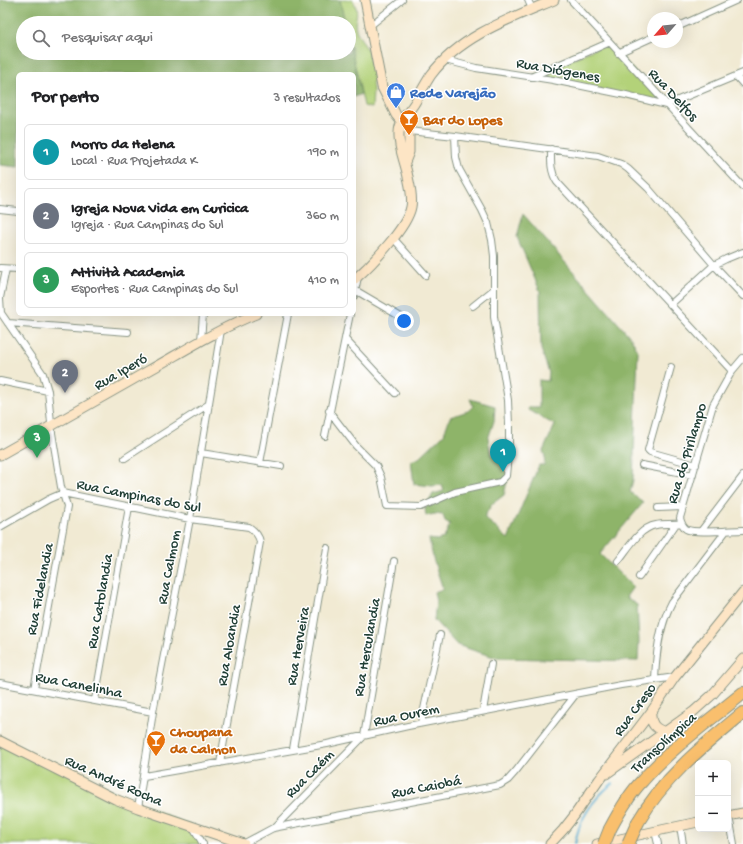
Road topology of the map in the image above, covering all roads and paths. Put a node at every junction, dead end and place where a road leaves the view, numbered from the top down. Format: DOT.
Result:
graph roads {
  1 [pos="365,0"];
  2 [pos="402,0"];
  3 [pos="528,0"];
  4 [pos="554,0"];
  5 [pos="570,0"];
  6 [pos="737,0"];
  7 [pos="532,9"];
  8 [pos="683,23"];
  9 [pos="371,25"];
  10 [pos="647,40"];
  11 [pos="608,43"];
  12 [pos="618,53"];
  13 [pos="445,60"];
  14 [pos="743,73"];
  15 [pos="736,76"];
  16 [pos="531,77"];
  17 [pos="743,84"];
  18 [pos="666,105"];
  19 [pos="409,112"];
  20 [pos="401,122"];
  21 [pos="409,131"];
  22 [pos="456,136"];
  23 [pos="551,149"];
  24 [pos="405,162"];
  25 [pos="743,187"];
  26 [pos="0,209"];
  27 [pos="16,211"];
  28 [pos="393,238"];
  29 [pos="743,252"];
  30 [pos="714,265"];
  31 [pos="3,268"];
  32 [pos="16,269"];
  33 [pos="426,275"];
  34 [pos="356,278"];
  35 [pos="493,290"];
  36 [pos="356,294"];
  37 [pos="743,296"];
  38 [pos="671,304"];
  39 [pos="473,306"];
  40 [pos="1,314"];
  41 [pos="203,316"];
  42 [pos="252,316"];
  43 [pos="288,316"];
  44 [pos="350,316"];
  45 [pos="400,317"];
  46 [pos="8,323"];
  47 [pos="221,330"];
  48 [pos="128,332"];
  49 [pos="345,340"];
  50 [pos="201,341"];
  51 [pos="743,358"];
  52 [pos="671,367"];
  53 [pos="732,371"];
  54 [pos="1,381"];
  55 [pos="48,391"];
  56 [pos="395,394"];
  57 [pos="209,404"];
  58 [pos="329,411"];
  59 [pos="51,427"];
  60 [pos="325,436"];
  61 [pos="201,453"];
  62 [pos="0,455"];
  63 [pos="125,458"];
  64 [pos="260,463"];
  65 [pos="696,465"];
  66 [pos="281,466"];
  67 [pos="642,466"];
  68 [pos="693,474"];
  69 [pos="743,476"];
  70 [pos="63,493"];
  71 [pos="130,507"];
  72 [pos="683,507"];
  73 [pos="658,508"];
  74 [pos="190,519"];
  75 [pos="678,524"];
  76 [pos="0,527"];
  77 [pos="743,530"];
  78 [pos="701,531"];
  79 [pos="726,531"];
  80 [pos="256,532"];
  81 [pos="327,548"];
  82 [pos="394,561"];
  83 [pos="618,561"];
  84 [pos="639,577"];
  85 [pos="743,592"];
  86 [pos="440,635"];
  87 [pos="743,659"];
  88 [pos="492,664"];
  89 [pos="675,677"];
  90 [pos="655,680"];
  91 [pos="0,683"];
  92 [pos="743,685"];
  93 [pos="34,689"];
  94 [pos="743,693"];
  95 [pos="576,694"];
  96 [pos="95,700"];
  97 [pos="483,711"];
  98 [pos="153,712"];
  99 [pos="651,712"];
  100 [pos="743,713"];
  101 [pos="421,723"];
  102 [pos="700,729"];
  103 [pos="666,732"];
  104 [pos="364,736"];
  105 [pos="0,741"];
  106 [pos="293,749"];
  107 [pos="220,763"];
  108 [pos="144,776"];
  109 [pos="599,780"];
  110 [pos="138,808"];
  111 [pos="743,813"];
  112 [pos="731,815"];
  113 [pos="695,823"];
  114 [pos="192,826"];
  115 [pos="680,826"];
  116 [pos="273,828"];
  117 [pos="731,830"];
  118 [pos="655,831"];
  119 [pos="203,844"];
  120 [pos="244,844"];
  121 [pos="550,844"];
  122 [pos="597,844"];
  123 [pos="604,844"];
  124 [pos="628,844"];
  125 [pos="658,844"];
  126 [pos="683,844"];
  127 [pos="734,844"];
  1 -- 9 [label="street"];
  2 -- 9 [label="street"];
  3 -- 7 [label="street"];
  4 -- 7 [label="street"];
  5 -- 11 [label="street, Rua Delfos"];
  6 -- 8 [label="street"];
  7 -- 13 [label="street"];
  9 -- 20 [label="street"];
  10 -- 12 [label="street"];
  11 -- 12 [label="street, Rua Delfos"];
  11 -- 16 [label="street"];
  12 -- 18 [label="street, Rua Delfos"];
  13 -- 16 [label="street, Rua Diógenes"];
  13 -- 19 [label="street"];
  14 -- 15 [label="street"];
  15 -- 17 [label="street"];
  15 -- 18 [label="street"];
  16 -- 18 [label="street, Rua Diógenes"];
  18 -- 25 [label="street, Rua Delfos"];
  19 -- 20 [label="street"];
  19 -- 21 [label="street"];
  20 -- 21 [label="street"];
  20 -- 24 [label="street"];
  21 -- 22 [label="street"];
  21 -- 24 [label="street"];
  22 -- 23 [label="street"];
  22 -- 35 [label="street"];
  23 -- 30 [label="street"];
  23 -- 38 [label="street"];
  24 -- 28 [label="street"];
  26 -- 27 [label="street"];
  28 -- 33 [label="street"];
  28 -- 34 [label="street"];
  29 -- 30 [label="street"];
  30 -- 37 [label="street"];
  30 -- 38 [label="street"];
  31 -- 32 [label="street"];
  31 -- 40 [label="street, Rua Campinas do Sul"];
  35 -- 39 [label="street"];
  35 -- 58 [label="street"];
  36 -- 45 [label="street"];
  38 -- 53 [label="street"];
  40 -- 46 [label="street, Rua Campinas do Sul"];
  41 -- 50 [label="street"];
  42 -- 47 [label="street, Rua Iperó"];
  43 -- 64 [label="street"];
  44 -- 49 [label="street"];
  46 -- 48 [label="street"];
  46 -- 55 [label="street, Rua Campinas do Sul"];
  47 -- 50 [label="street, Rua Iperó"];
  47 -- 57 [label="street, Rua Calmom"];
  49 -- 56 [label="street"];
  49 -- 58 [label="street"];
  50 -- 59 [label="street, Rua Iperó"];
  51 -- 53 [label="street, Rua do Pirilampo"];
  52 -- 65 [label="street"];
  53 -- 65 [label="street, Rua do Pirilampo"];
  54 -- 55 [label="street"];
  55 -- 59 [label="street, Rua Campinas do Sul"];
  57 -- 61 [label="street, Rua Calmom"];
  57 -- 63 [label="street"];
  58 -- 60 [label="street"];
  59 -- 62 [label="street, Rua Iperó"];
  59 -- 70 [label="street, Rua Campinas do Sul"];
  61 -- 64 [label="street"];
  61 -- 74 [label="street, Rua Calmom"];
  64 -- 66 [label="street"];
  65 -- 68 [label="street, Rua do Pirilampo"];
  67 -- 68 [label="street"];
  68 -- 72 [label="street, Rua do Pirilampo"];
  69 -- 78 [label="street"];
  70 -- 71 [label="street, Rua Campinas do Sul"];
  70 -- 76 [label="street"];
  70 -- 93 [label="street, Rua Fidelandia"];
  71 -- 74 [label="street, Rua Campinas do Sul"];
  71 -- 96 [label="street, Rua Catolandia"];
  72 -- 73 [label="street"];
  72 -- 75 [label="street, Rua do Pirilampo"];
  74 -- 80 [label="street, Rua Campinas do Sul"];
  74 -- 98 [label="street, Rua Calmom"];
  75 -- 78 [label="street, Rua do Pirilampo"];
  75 -- 83 [label="street"];
  75 -- 84 [label="street"];
  77 -- 79 [label="street, Rua do Pirilampo"];
  78 -- 79 [label="street, Rua do Pirilampo"];
  79 -- 90 [label="street"];
  80 -- 107 [label="street, Rua Aloandia"];
  81 -- 106 [label="street, Rua Herveira"];
  82 -- 104 [label="street, Rua Herculandia"];
  85 -- 89 [label="street, Rua Creso"];
  86 -- 101 [label="street"];
  87 -- 103 [label="street"];
  88 -- 97 [label="street"];
  89 -- 90 [label="street, Rua Ourem"];
  89 -- 99 [label="street, Rua Creso"];
  90 -- 95 [label="street, Rua Ourem"];
  91 -- 93 [label="street, Rua Canelinha"];
  92 -- 102 [label="highway"];
  93 -- 96 [label="street, Rua Canelinha"];
  94 -- 102 [label="highway, TransOlímpica"];
  95 -- 97 [label="street, Rua Ourem"];
  95 -- 116 [label="street, Rua Caiobá"];
  96 -- 98 [label="street, Rua Canelinha"];
  97 -- 101 [label="street, Rua Ourem"];
  98 -- 108 [label="street, Rua Calmom"];
  99 -- 103 [label="street"];
  99 -- 109 [label="street, Rua Creso"];
  100 -- 124 [label="highway, TransOlímpica, bridge"];
  101 -- 104 [label="street, Rua Ourem"];
  102 -- 123 [label="highway, TransOlímpica, bridge"];
  103 -- 109 [label="street"];
  104 -- 106 [label="street, Rua Ourem"];
  104 -- 116 [label="street, Rua Caém"];
  105 -- 110 [label="street, Rua André Rocha"];
  106 -- 107 [label="street, Rua Ourem"];
  107 -- 108 [label="street, Rua Ourem"];
  108 -- 110 [label="street, Rua Calmom"];
  109 -- 121 [label="street, Rua Creso"];
  110 -- 114 [label="street, Rua André Rocha"];
  111 -- 112 [label="street"];
  113 -- 115 [label="street"];
  114 -- 119 [label="street"];
  114 -- 120 [label="street, Rua André Rocha"];
  115 -- 118 [label="street"];
  115 -- 126 [label="street"];
  116 -- 120 [label="street, Rua Caiobá"];
  117 -- 127 [label="street"];
  118 -- 122 [label="street"];
  118 -- 125 [label="street"];
}
